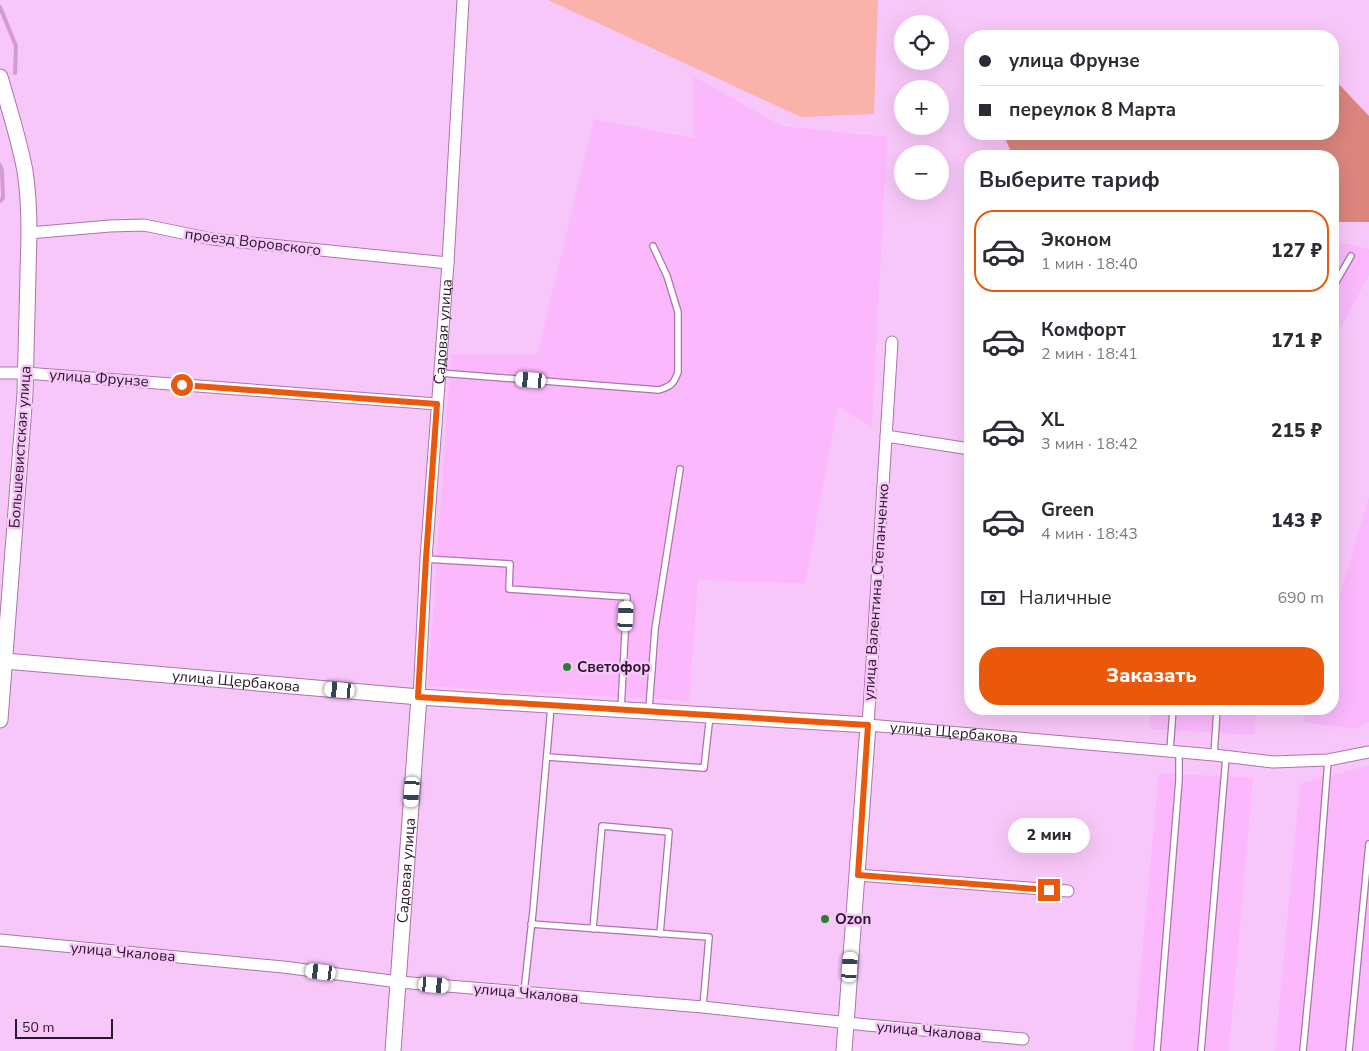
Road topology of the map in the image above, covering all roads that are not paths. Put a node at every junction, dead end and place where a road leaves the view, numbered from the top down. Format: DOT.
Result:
graph roads {
  1 [pos="463,0"];
  2 [pos="0,77"];
  3 [pos="29,234"];
  4 [pos="653,246"];
  5 [pos="1351,256"];
  6 [pos="448,264"];
  7 [pos="1339,277"];
  8 [pos="892,342"];
  9 [pos="26,372"];
  10 [pos="0,373"];
  11 [pos="440,373"];
  12 [pos="437,404"];
  13 [pos="886,436"];
  14 [pos="964,448"];
  15 [pos="680,469"];
  16 [pos="426,558"];
  17 [pos="2,661"];
  18 [pos="418,697"];
  19 [pos="551,705"];
  20 [pos="621,710"];
  21 [pos="649,712"];
  22 [pos="710,715"];
  23 [pos="1173,715"];
  24 [pos="1217,715"];
  25 [pos="0,720"];
  26 [pos="868,725"];
  27 [pos="1174,751"];
  28 [pos="1369,752"];
  29 [pos="1220,755"];
  30 [pos="547,757"];
  31 [pos="1328,760"];
  32 [pos="1369,844"];
  33 [pos="858,875"];
  34 [pos="1068,891"];
  35 [pos="531,924"];
  36 [pos="593,929"];
  37 [pos="660,934"];
  38 [pos="0,940"];
  39 [pos="399,982"];
  40 [pos="524,992"];
  41 [pos="703,1007"];
  42 [pos="846,1023"];
  43 [pos="1023,1038"];
  44 [pos="393,1051"];
  45 [pos="844,1051"];
  46 [pos="1157,1051"];
  47 [pos="1201,1051"];
  48 [pos="1303,1051"];
  49 [pos="1349,1051"];
  1 -- 6 [label="street, Садовая улица"];
  2 -- 3 [label="street, Большевистская улица"];
  3 -- 6 [label="street, проезд Воровского"];
  3 -- 9 [label="street, Большевистская улица"];
  4 -- 11 [label="lane"];
  5 -- 7 [label="lane"];
  6 -- 11 [label="street, Садовая улица"];
  8 -- 13 [label="street, улица Валентина Степанченко"];
  9 -- 10 [label="street, улица Фрунзе"];
  9 -- 12 [label="street, улица Фрунзе"];
  9 -- 17 [label="street, Большевистская улица"];
  11 -- 12 [label="street, Садовая улица"];
  12 -- 16 [label="street, Садовая улица"];
  13 -- 14 [label="street"];
  13 -- 26 [label="street, улица Валентина Степанченко"];
  15 -- 21 [label="lane"];
  16 -- 18 [label="street, Садовая улица"];
  16 -- 20 [label="lane"];
  17 -- 18 [label="street, улица Щербакова"];
  17 -- 25 [label="street, Большевистская улица"];
  18 -- 19 [label="street, улица Щербакова"];
  18 -- 39 [label="street, Садовая улица"];
  19 -- 20 [label="street, улица Щербакова"];
  19 -- 30 [label="lane"];
  20 -- 21 [label="street, улица Щербакова"];
  21 -- 22 [label="street, улица Щербакова"];
  22 -- 26 [label="street, улица Щербакова"];
  22 -- 30 [label="lane"];
  23 -- 27 [label="lane"];
  24 -- 29 [label="lane"];
  26 -- 27 [label="street, улица Щербакова"];
  26 -- 33 [label="street, улица Валентина Степанченко"];
  27 -- 29 [label="street, улица Щербакова"];
  27 -- 46 [label="lane"];
  28 -- 31 [label="street, улица Щербакова"];
  29 -- 31 [label="street, улица Щербакова"];
  29 -- 47 [label="lane"];
  30 -- 35 [label="lane"];
  31 -- 48 [label="lane"];
  32 -- 49 [label="lane"];
  33 -- 34 [label="street"];
  33 -- 42 [label="street, улица Валентина Степанченко"];
  35 -- 36 [label="lane"];
  35 -- 40 [label="lane"];
  36 -- 37 [label="lane"];
  36 -- 37 [label="lane"];
  37 -- 41 [label="lane"];
  38 -- 39 [label="street, улица Чкалова"];
  39 -- 40 [label="street, улица Чкалова"];
  39 -- 44 [label="street, Садовая улица"];
  40 -- 41 [label="street, улица Чкалова"];
  41 -- 42 [label="street, улица Чкалова"];
  42 -- 43 [label="street, улица Чкалова"];
  42 -- 45 [label="street, улица Валентина Степанченко"];
}
